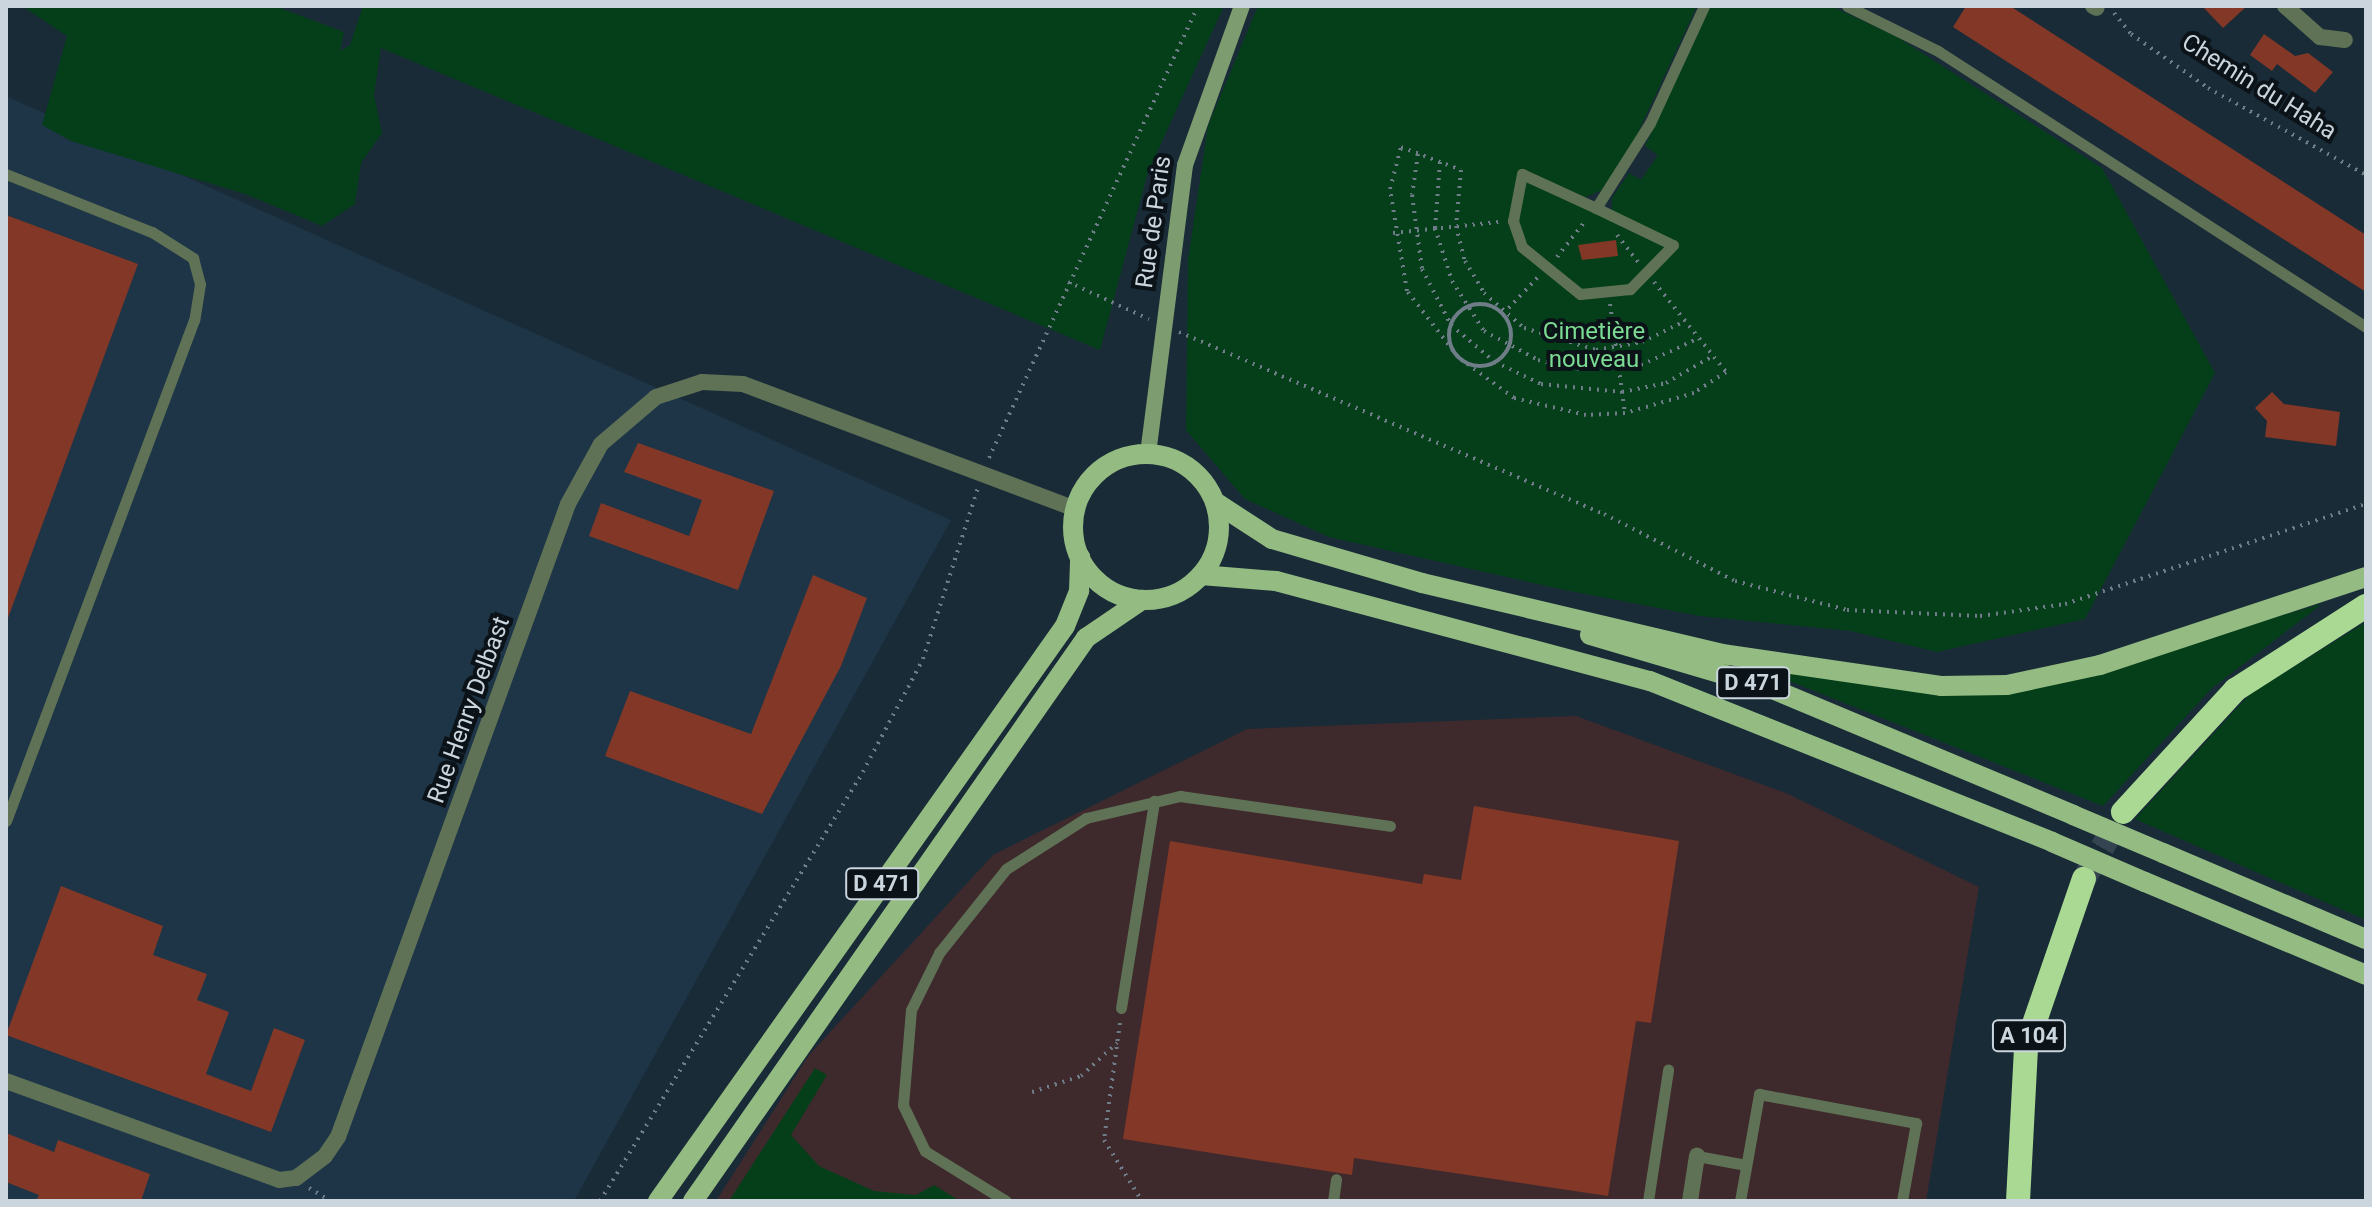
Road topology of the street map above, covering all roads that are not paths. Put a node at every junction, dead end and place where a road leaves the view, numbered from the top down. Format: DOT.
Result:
graph roads {
  1 [pos="1242,6"];
  2 [pos="1704,6"];
  3 [pos="1847,6"];
  4 [pos="2285,6"];
  5 [pos="2345,40"];
  6 [pos="6,174"];
  7 [pos="1596,208"];
  8 [pos="2366,327"];
  9 [pos="1148,454"];
  10 [pos="1215,502"];
  11 [pos="1075,509"];
  12 [pos="1080,557"];
  13 [pos="1201,575"];
  14 [pos="2366,577"];
  15 [pos="1422,583"];
  16 [pos="1142,600"];
  17 [pos="2366,606"];
  18 [pos="1154,801"];
  19 [pos="2123,812"];
  20 [pos="6,821"];
  21 [pos="1390,826"];
  22 [pos="2084,879"];
  23 [pos="2366,939"];
  24 [pos="2366,975"];
  25 [pos="1121,1008"];
  26 [pos="1668,1070"];
  27 [pos="6,1081"];
  28 [pos="1697,1156"];
  29 [pos="1746,1165"];
  30 [pos="1336,1179"];
  31 [pos="658,1201"];
  32 [pos="693,1201"];
  33 [pos="1006,1201"];
  34 [pos="1333,1201"];
  35 [pos="1648,1201"];
  36 [pos="1690,1201"];
  37 [pos="1740,1201"];
  38 [pos="1902,1201"];
  39 [pos="2018,1201"];
  1 -- 9 [label="street, Rue de Paris"];
  2 -- 7 [label="lane"];
  3 -- 8 [label="lane"];
  4 -- 5 [label="street"];
  6 -- 20 [label="lane"];
  7 -- 7 [label="lane"];
  9 -- 10 [label="main road"];
  9 -- 11 [label="main road"];
  10 -- 13 [label="main road"];
  10 -- 15 [label="main road, D 471"];
  11 -- 12 [label="main road"];
  11 -- 27 [label="street, Rue Henry Delbast"];
  12 -- 16 [label="main road"];
  12 -- 31 [label="main road, D 471"];
  13 -- 16 [label="main road"];
  13 -- 24 [label="main road, D 471, bridge"];
  14 -- 15 [label="main road"];
  15 -- 23 [label="main road, D 471, bridge"];
  16 -- 32 [label="main road, D 471"];
  17 -- 19 [label="highway"];
  18 -- 21 [label="lane"];
  18 -- 25 [label="lane"];
  18 -- 33 [label="lane"];
  22 -- 39 [label="highway, A 104"];
  26 -- 35 [label="lane"];
  28 -- 29 [label="lane"];
  28 -- 36 [label="street"];
  29 -- 37 [label="lane"];
  29 -- 38 [label="lane"];
  30 -- 34 [label="lane"];
}
